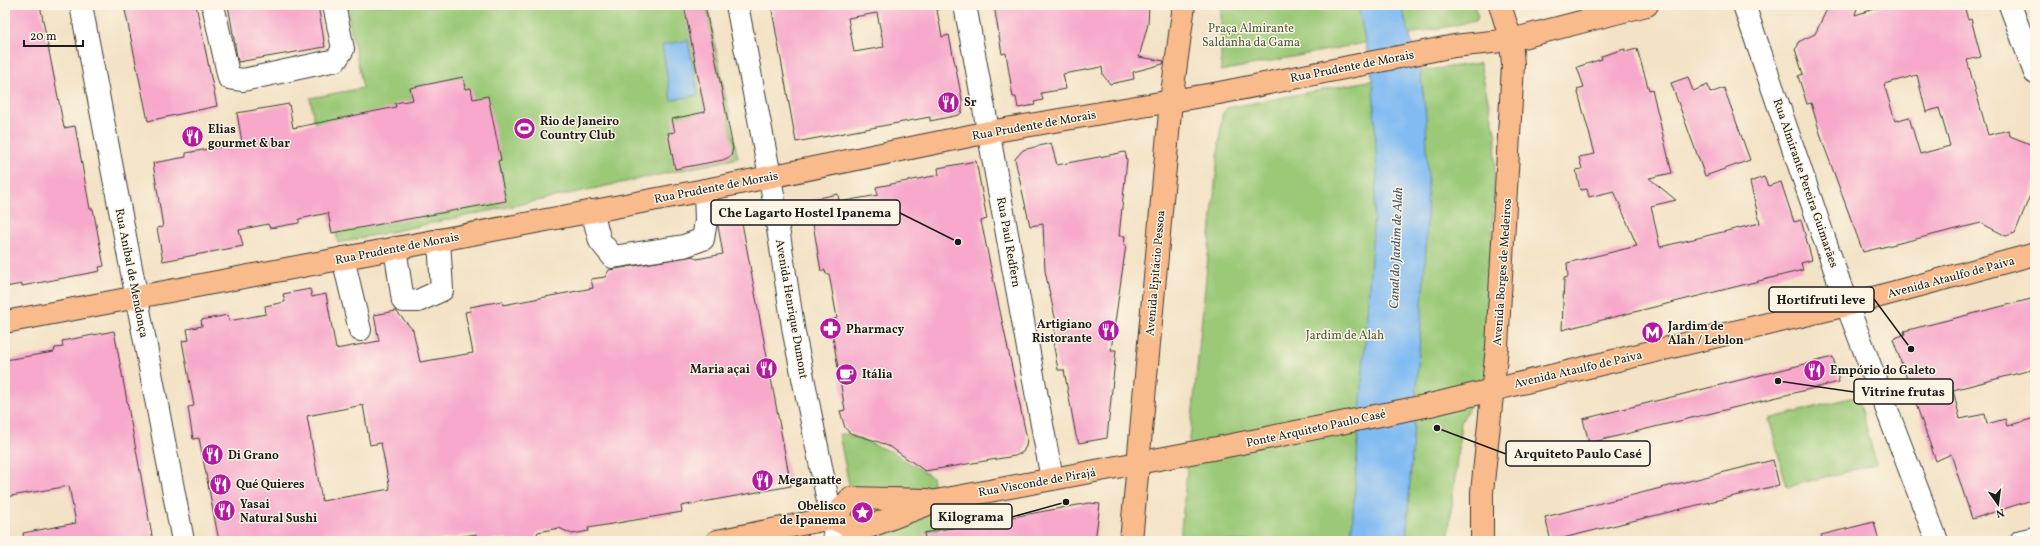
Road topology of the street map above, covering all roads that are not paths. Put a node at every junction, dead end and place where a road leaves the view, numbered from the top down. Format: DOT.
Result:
graph roads {
  1 [pos="81,5"];
  2 [pos="213,5"];
  3 [pos="334,5"];
  4 [pos="737,5"];
  5 [pos="965,5"];
  6 [pos="1184,5"];
  7 [pos="1500,5"];
  8 [pos="1647,5"];
  9 [pos="1744,5"];
  10 [pos="2010,5"];
  11 [pos="2027,28"];
  12 [pos="1511,40"];
  13 [pos="2035,73"];
  14 [pos="1170,101"];
  15 [pos="989,132"];
  16 [pos="770,176"];
  17 [pos="705,190"];
  18 [pos="592,211"];
  19 [pos="439,240"];
  20 [pos="395,248"];
  21 [pos="2035,254"];
  22 [pos="343,258"];
  23 [pos="137,297"];
  24 [pos="1847,305"];
  25 [pos="5,322"];
  26 [pos="360,330"];
  27 [pos="1494,389"];
  28 [pos="1137,463"];
  29 [pos="1052,479"];
  30 [pos="936,501"];
  31 [pos="832,518"];
  32 [pos="2035,538"];
  33 [pos="184,541"];
  34 [pos="717,541"];
  35 [pos="836,541"];
  36 [pos="1131,541"];
  37 [pos="1482,541"];
  38 [pos="1937,541"];
  39 [pos="2021,541"];
  1 -- 23 [label="street, Rua Aníbal de Mendonça"];
  2 -- 3 [label="street"];
  4 -- 16 [label="street, Avenida Henrique Dumont"];
  5 -- 15 [label="street, Rua Paul Redfern"];
  6 -- 14 [label="main road, Avenida Epitácio Pessoa"];
  7 -- 12 [label="main road, Avenida Borges de Medeiros"];
  8 -- 12 [label="main road, Rua Prudente de Morais"];
  9 -- 24 [label="street, Rua Almirante Pereira Guimarães"];
  10 -- 11 [label="street"];
  11 -- 13 [label="street"];
  12 -- 14 [label="main road, Rua Prudente de Morais"];
  12 -- 27 [label="main road, Avenida Borges de Medeiros"];
  14 -- 15 [label="main road, Rua Prudente de Morais"];
  14 -- 28 [label="main road, Avenida Epitácio Pessoa"];
  15 -- 16 [label="main road, Rua Prudente de Morais"];
  15 -- 29 [label="street, Rua Paul Redfern"];
  16 -- 17 [label="main road, Rua Prudente de Morais"];
  16 -- 31 [label="street, Avenida Henrique Dumont"];
  17 -- 18 [label="main road, Rua Prudente de Morais"];
  17 -- 18 [label="street"];
  18 -- 19 [label="main road, Rua Prudente de Morais"];
  19 -- 20 [label="main road, Rua Prudente de Morais"];
  19 -- 20 [label="street"];
  20 -- 22 [label="main road, Rua Prudente de Morais"];
  21 -- 24 [label="main road, Avenida Ataulfo de Paiva"];
  22 -- 23 [label="main road, Rua Prudente de Morais"];
  22 -- 26 [label="street"];
  23 -- 25 [label="main road, Rua Prudente de Morais"];
  23 -- 33 [label="street, Rua Aníbal de Mendonça"];
  24 -- 27 [label="main road, Avenida Ataulfo de Paiva"];
  24 -- 38 [label="street, Rua Almirante Pereira Guimarães"];
  27 -- 28 [label="main road, Ponte Arquiteto Paulo Casé, bridge"];
  27 -- 37 [label="main road, Avenida Borges de Medeiros"];
  28 -- 29 [label="main road, Rua Visconde de Pirajá"];
  28 -- 36 [label="main road, Avenida Epitácio Pessoa"];
  29 -- 30 [label="main road, Rua Visconde de Pirajá"];
  30 -- 31 [label="main road, Rua Visconde de Pirajá"];
  30 -- 31 [label="main road, Rua Visconde de Pirajá"];
  31 -- 34 [label="main road"];
  31 -- 35 [label="street, Avenida Henrique Dumont"];
  32 -- 39 [label="street"];
}
